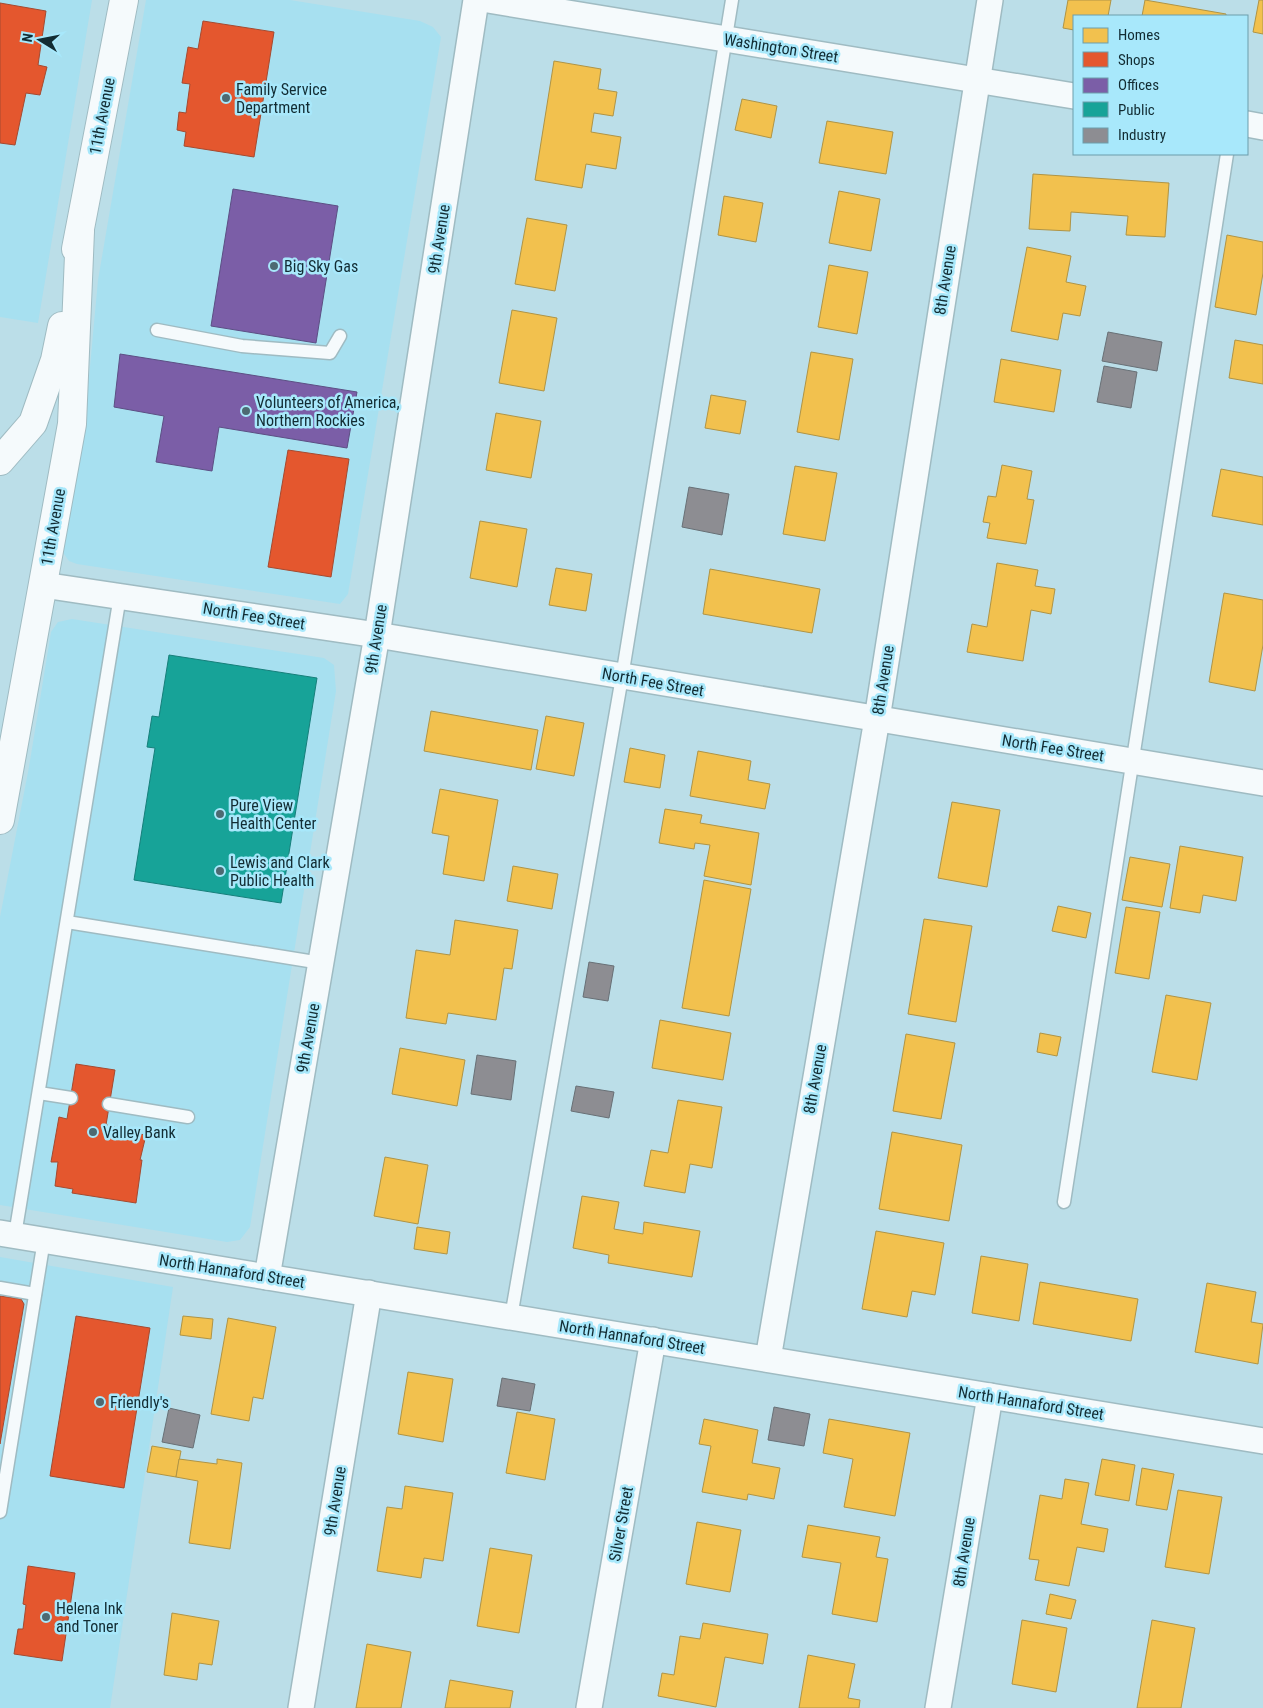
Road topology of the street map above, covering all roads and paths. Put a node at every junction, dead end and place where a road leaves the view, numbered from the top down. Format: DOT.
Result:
graph roads {
  1 [pos="124,0"];
  2 [pos="476,0"];
  3 [pos="488,0"];
  4 [pos="732,0"];
  5 [pos="990,0"];
  6 [pos="726,38"];
  7 [pos="977,80"];
  8 [pos="1073,96"];
  9 [pos="1248,124"];
  10 [pos="1263,127"];
  11 [pos="1227,155"];
  12 [pos="80,231"];
  13 [pos="157,330"];
  14 [pos="340,336"];
  15 [pos="0,460"];
  16 [pos="43,585"];
  17 [pos="120,596"];
  18 [pos="377,635"];
  19 [pos="622,676"];
  20 [pos="877,719"];
  21 [pos="1132,762"];
  22 [pos="1263,783"];
  23 [pos="0,820"];
  24 [pos="67,922"];
  25 [pos="321,963"];
  26 [pos="39,1093"];
  27 [pos="71,1098"];
  28 [pos="109,1104"];
  29 [pos="188,1117"];
  30 [pos="1064,1202"];
  31 [pos="8,1234"];
  32 [pos="44,1240"];
  33 [pos="267,1277"];
  34 [pos="0,1288"];
  35 [pos="369,1293"];
  36 [pos="35,1294"];
  37 [pos="511,1317"];
  38 [pos="653,1340"];
  39 [pos="768,1359"];
  40 [pos="990,1396"];
  41 [pos="1263,1441"];
  42 [pos="0,1512"];
  43 [pos="301,1708"];
  44 [pos="589,1708"];
  45 [pos="938,1708"];
  1 -- 12 [label="main road, 11th Avenue"];
  2 -- 18 [label="street, 9th Avenue"];
  3 -- 6 [label="street, Washington Street"];
  4 -- 6 [label="lane"];
  5 -- 7 [label="street, 8th Avenue"];
  6 -- 7 [label="street, Washington Street"];
  6 -- 19 [label="lane"];
  7 -- 8 [label="street, Washington Street"];
  7 -- 20 [label="street, 8th Avenue"];
  9 -- 10 [label="street"];
  11 -- 21 [label="lane"];
  12 -- 15 [label="main road, 11th Avenue"];
  12 -- 16 [label="main road, 11th Avenue"];
  13 -- 14 [label="lane"];
  16 -- 17 [label="street, North Fee Street"];
  16 -- 23 [label="main road, 11th Avenue"];
  17 -- 18 [label="street, North Fee Street"];
  17 -- 24 [label="lane"];
  18 -- 19 [label="street, North Fee Street"];
  18 -- 25 [label="street, 9th Avenue"];
  19 -- 20 [label="street, North Fee Street"];
  19 -- 37 [label="lane"];
  20 -- 21 [label="street, North Fee Street"];
  20 -- 39 [label="street, 8th Avenue"];
  21 -- 22 [label="street, North Fee Street"];
  21 -- 30 [label="lane"];
  24 -- 25 [label="lane"];
  24 -- 26 [label="lane"];
  25 -- 33 [label="street, 9th Avenue"];
  26 -- 27 [label="lane"];
  26 -- 31 [label="lane"];
  28 -- 29 [label="lane"];
  31 -- 32 [label="street, North Hannaford Street"];
  32 -- 33 [label="street, North Hannaford Street"];
  32 -- 36 [label="lane"];
  33 -- 35 [label="street, North Hannaford Street"];
  34 -- 36 [label="lane"];
  35 -- 37 [label="street, North Hannaford Street"];
  35 -- 43 [label="street, 9th Avenue"];
  36 -- 42 [label="lane"];
  37 -- 38 [label="street, North Hannaford Street"];
  38 -- 39 [label="street, North Hannaford Street"];
  38 -- 44 [label="street, Silver Street"];
  39 -- 40 [label="street, North Hannaford Street"];
  40 -- 41 [label="street, North Hannaford Street"];
  40 -- 45 [label="street, 8th Avenue"];
}
